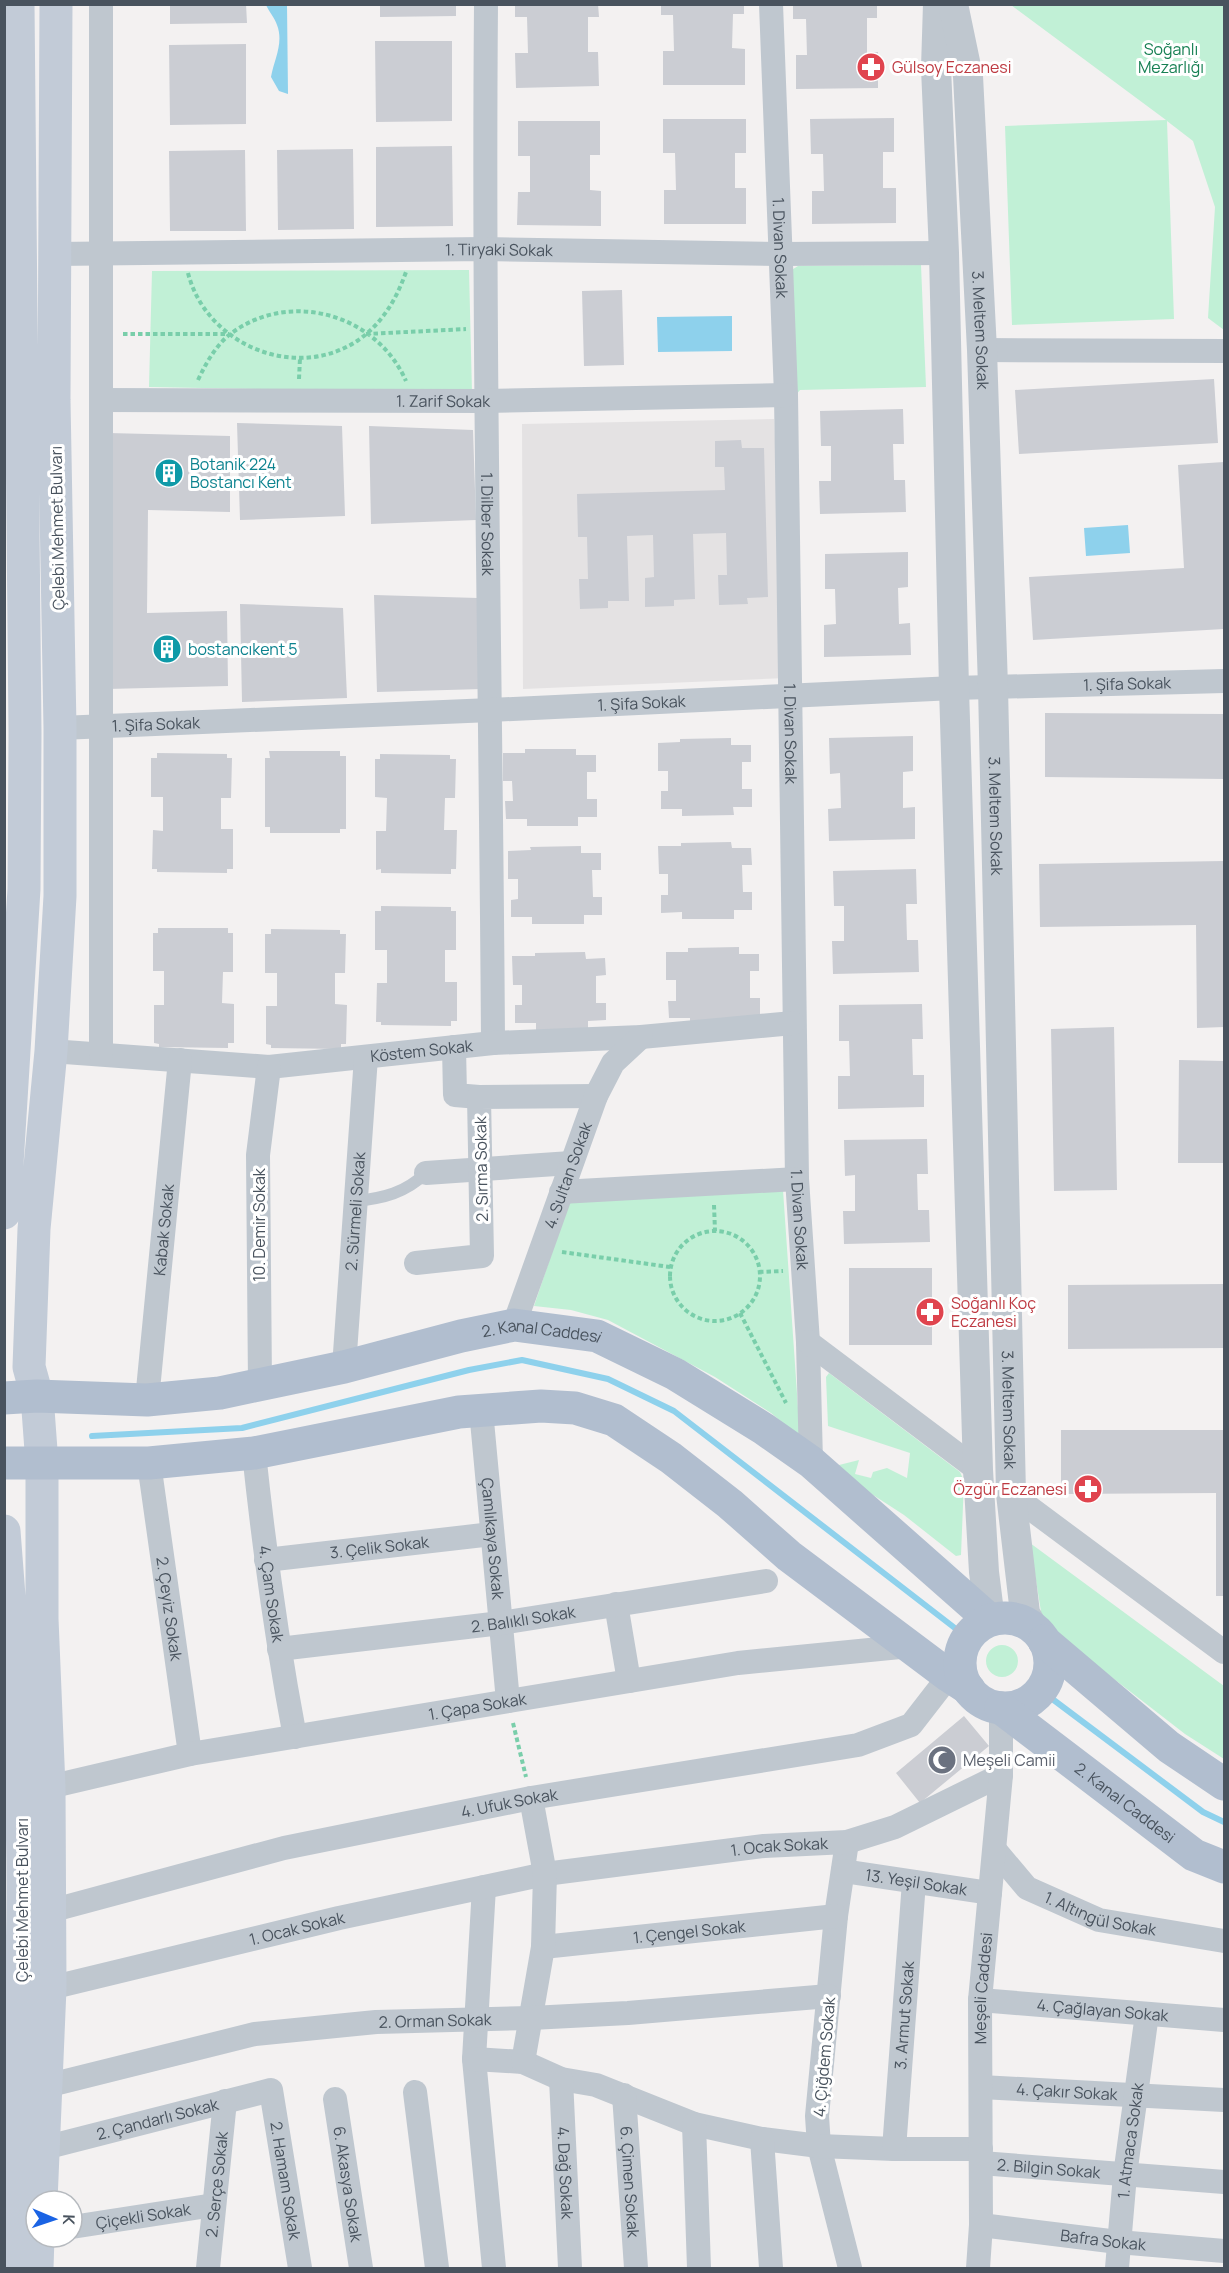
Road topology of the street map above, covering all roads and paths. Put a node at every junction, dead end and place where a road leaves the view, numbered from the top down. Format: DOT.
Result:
graph roads {
  1 [pos="18,4"];
  2 [pos="56,4"];
  3 [pos="101,4"];
  4 [pos="486,4"];
  5 [pos="771,4"];
  6 [pos="938,4"];
  7 [pos="953,4"];
  8 [pos="484,249"];
  9 [pos="414,250"];
  10 [pos="183,252"];
  11 [pos="101,253"];
  12 [pos="944,253"];
  13 [pos="55,254"];
  14 [pos="780,254"];
  15 [pos="485,328"];
  16 [pos="101,334"];
  17 [pos="230,334"];
  18 [pos="366,334"];
  19 [pos="982,350"];
  20 [pos="1224,351"];
  21 [pos="786,395"];
  22 [pos="101,400"];
  23 [pos="190,400"];
  24 [pos="410,400"];
  25 [pos="486,401"];
  26 [pos="14,403"];
  27 [pos="1224,681"];
  28 [pos="993,687"];
  29 [pos="954,688"];
  30 [pos="789,696"];
  31 [pos="491,710"];
  32 [pos="102,726"];
  33 [pos="60,728"];
  34 [pos="15,733"];
  35 [pos="793,1023"];
  36 [pos="641,1037"];
  37 [pos="493,1043"];
  38 [pos="10,1047"];
  39 [pos="454,1047"];
  40 [pos="51,1051"];
  41 [pos="101,1054"];
  42 [pos="366,1057"];
  43 [pos="180,1060"];
  44 [pos="269,1067"];
  45 [pos="596,1096"];
  46 [pos="479,1097"];
  47 [pos="571,1163"];
  48 [pos="481,1169"];
  49 [pos="426,1173"];
  50 [pos="797,1179"];
  51 [pos="561,1191"];
  52 [pos="356,1201"];
  53 [pos="4,1213"];
  54 [pos="541,1249"];
  55 [pos="416,1263"];
  56 [pos="670,1268"];
  57 [pos="740,1313"];
  58 [pos="514,1325"];
  59 [pos="808,1342"];
  60 [pos="344,1367"];
  61 [pos="260,1384"];
  62 [pos="37,1396"];
  63 [pos="4,1398"];
  64 [pos="147,1400"];
  65 [pos="481,1410"];
  66 [pos="790,1410"];
  67 [pos="254,1453"];
  68 [pos="811,1462"];
  69 [pos="4,1463"];
  70 [pos="148,1463"];
  71 [pos="42,1464"];
  72 [pos="978,1470"];
  73 [pos="1011,1494"];
  74 [pos="4,1531"];
  75 [pos="492,1534"];
  76 [pos="266,1560"];
  77 [pos="766,1581"];
  78 [pos="616,1605"];
  79 [pos="990,1620"];
  80 [pos="501,1623"];
  81 [pos="1039,1634"];
  82 [pos="910,1646"];
  83 [pos="279,1649"];
  84 [pos="1224,1652"];
  85 [pos="629,1681"];
  86 [pos="959,1683"];
  87 [pos="10,1693"];
  88 [pos="508,1701"];
  89 [pos="1001,1708"];
  90 [pos="295,1737"];
  91 [pos="190,1754"];
  92 [pos="1001,1775"];
  93 [pos="1224,1784"];
  94 [pos="25,1790"];
  95 [pos="531,1798"];
  96 [pos="847,1842"];
  97 [pos="995,1850"];
  98 [pos="1224,1867"];
  99 [pos="843,1871"];
  100 [pos="545,1874"];
  101 [pos="14,1882"];
  102 [pos="914,1882"];
  103 [pos="484,1887"];
  104 [pos="990,1893"];
  105 [pos="50,1911"];
  106 [pos="836,1916"];
  107 [pos="1224,1941"];
  108 [pos="543,1947"];
  109 [pos="50,1988"];
  110 [pos="829,1996"];
  111 [pos="980,2000"];
  112 [pos="13,2013"];
  113 [pos="1147,2014"];
  114 [pos="531,2018"];
  115 [pos="476,2020"];
  116 [pos="1224,2020"];
  117 [pos="474,2059"];
  118 [pos="523,2062"];
  119 [pos="561,2079"];
  120 [pos="23,2081"];
  121 [pos="981,2087"];
  122 [pos="271,2090"];
  123 [pos="415,2092"];
  124 [pos="624,2095"];
  125 [pos="1137,2095"];
  126 [pos="335,2099"];
  127 [pos="1224,2100"];
  128 [pos="225,2101"];
  129 [pos="693,2124"];
  130 [pos="762,2139"];
  131 [pos="819,2145"];
  132 [pos="44,2148"];
  133 [pos="894,2149"];
  134 [pos="981,2156"];
  135 [pos="8,2167"];
  136 [pos="1125,2175"];
  137 [pos="1224,2182"];
  138 [pos="42,2189"];
  139 [pos="214,2205"];
  140 [pos="84,2225"];
  141 [pos="981,2225"];
  142 [pos="1118,2242"];
  143 [pos="38,2249"];
  144 [pos="1224,2251"];
  145 [pos="8,2268"];
  146 [pos="37,2268"];
  147 [pos="208,2268"];
  148 [pos="300,2268"];
  149 [pos="361,2268"];
  150 [pos="437,2268"];
  151 [pos="494,2268"];
  152 [pos="570,2268"];
  153 [pos="636,2268"];
  154 [pos="699,2268"];
  155 [pos="771,2268"];
  156 [pos="849,2268"];
  157 [pos="978,2268"];
  158 [pos="1117,2268"];
  1 -- 26 [label="main road, Çelebi Mehmet Bulvarı"];
  2 -- 13 [label="main road, Çelebi Mehmet Bulvarı"];
  3 -- 11 [label="street"];
  4 -- 8 [label="street, 1. Dilber Sokak"];
  5 -- 14 [label="street, 1. Divan Sokak"];
  6 -- 12 [label="street, 3. Meltem Sokak"];
  7 -- 19 [label="street, 3. Meltem Sokak"];
  8 -- 9 [label="street, 1. Tiryaki Sokak"];
  8 -- 14 [label="street, 1. Tiryaki Sokak"];
  8 -- 15 [label="street, 1. Dilber Sokak"];
  9 -- 10 [label="street, 1. Tiryaki Sokak"];
  9 -- 18 [label="path"];
  10 -- 11 [label="street, 1. Tiryaki Sokak"];
  10 -- 17 [label="path"];
  11 -- 13 [label="street, 1. Tiryaki Sokak"];
  11 -- 16 [label="street"];
  12 -- 14 [label="street, 1. Tiryaki Sokak"];
  12 -- 29 [label="street, 3. Meltem Sokak"];
  13 -- 33 [label="main road, Çelebi Mehmet Bulvarı"];
  14 -- 21 [label="street, 1. Divan Sokak"];
  15 -- 18 [label="path"];
  15 -- 25 [label="street, 1. Dilber Sokak"];
  16 -- 17 [label="path"];
  16 -- 22 [label="street"];
  17 -- 18 [label="path"];
  17 -- 18 [label="path"];
  17 -- 23 [label="path"];
  18 -- 24 [label="path"];
  19 -- 20 [label="street"];
  19 -- 28 [label="street, 3. Meltem Sokak"];
  21 -- 25 [label="street, 1. Zarif Sokak"];
  21 -- 30 [label="street, 1. Divan Sokak"];
  22 -- 23 [label="street, 1. Zarif Sokak"];
  22 -- 32 [label="street"];
  23 -- 24 [label="street, 1. Zarif Sokak"];
  24 -- 25 [label="street, 1. Zarif Sokak"];
  25 -- 31 [label="street, 1. Dilber Sokak"];
  26 -- 34 [label="main road, Çelebi Mehmet Bulvarı"];
  27 -- 28 [label="street, 1. Şifa Sokak"];
  28 -- 29 [label="street, 1. Şifa Sokak"];
  28 -- 73 [label="street, 3. Meltem Sokak"];
  29 -- 30 [label="street, 1. Şifa Sokak"];
  29 -- 72 [label="street, 3. Meltem Sokak"];
  30 -- 31 [label="street, 1. Şifa Sokak"];
  30 -- 35 [label="street, 1. Divan Sokak"];
  31 -- 32 [label="street, 1. Şifa Sokak"];
  31 -- 37 [label="street, 1. Dilber Sokak"];
  32 -- 33 [label="street, 1. Şifa Sokak"];
  32 -- 41 [label="street"];
  33 -- 40 [label="main road, Çelebi Mehmet Bulvarı"];
  34 -- 38 [label="main road, Çelebi Mehmet Bulvarı"];
  35 -- 36 [label="street, Köstem Sokak"];
  35 -- 50 [label="street, 1. Divan Sokak"];
  36 -- 37 [label="street, Köstem Sokak"];
  36 -- 45 [label="street, 4. Sultan Sokak"];
  37 -- 39 [label="street, Köstem Sokak"];
  38 -- 53 [label="main road, Çelebi Mehmet Bulvarı"];
  39 -- 42 [label="street, Köstem Sokak"];
  39 -- 46 [label="street"];
  40 -- 41 [label="street, Köstem Sokak"];
  40 -- 62 [label="main road, Çelebi Mehmet Bulvarı"];
  41 -- 43 [label="street, Köstem Sokak"];
  42 -- 44 [label="street, Köstem Sokak"];
  42 -- 52 [label="street, 2. Sürmeli Sokak"];
  43 -- 44 [label="street, Köstem Sokak"];
  43 -- 64 [label="street, Kabak Sokak"];
  44 -- 61 [label="street, 10. Demir Sokak"];
  45 -- 46 [label="street, 2. Sırma Sokak"];
  45 -- 47 [label="street, 4. Sultan Sokak"];
  46 -- 48 [label="street, 2. Sırma Sokak"];
  47 -- 48 [label="street"];
  47 -- 51 [label="street, 4. Sultan Sokak"];
  48 -- 49 [label="street"];
  48 -- 55 [label="street, 2. Sırma Sokak"];
  49 -- 52 [label="lane"];
  50 -- 51 [label="street"];
  50 -- 59 [label="street, 1. Divan Sokak"];
  51 -- 54 [label="street, 4. Sultan Sokak"];
  52 -- 60 [label="street, 2. Sürmeli Sokak"];
  54 -- 56 [label="path"];
  54 -- 58 [label="street, 4. Sultan Sokak"];
  56 -- 57 [label="path"];
  56 -- 57 [label="path"];
  57 -- 66 [label="path"];
  58 -- 60 [label="main road, 2. Kanal Caddesi"];
  58 -- 68 [label="main road, 2. Kanal Caddesi"];
  59 -- 68 [label="street, 1. Divan Sokak"];
  59 -- 72 [label="street"];
  60 -- 61 [label="main road, 2. Kanal Caddesi"];
  61 -- 64 [label="main road, 2. Kanal Caddesi"];
  62 -- 63 [label="main road, 2. Kanal Caddesi"];
  62 -- 64 [label="main road, 2. Kanal Caddesi"];
  62 -- 71 [label="main road, Çelebi Mehmet Bulvarı"];
  65 -- 67 [label="main road"];
  65 -- 75 [label="street, Çamlıkaya Sokak"];
  65 -- 82 [label="main road"];
  67 -- 70 [label="main road"];
  67 -- 76 [label="street, 4. Çam Sokak"];
  68 -- 79 [label="main road, 2. Kanal Caddesi"];
  69 -- 71 [label="main road"];
  70 -- 71 [label="main road"];
  70 -- 91 [label="street, 2. Çeyiz Sokak"];
  71 -- 94 [label="main road, Çelebi Mehmet Bulvarı"];
  72 -- 79 [label="street, 3. Meltem Sokak"];
  73 -- 81 [label="street, 3. Meltem Sokak"];
  73 -- 84 [label="street"];
  74 -- 87 [label="main road, Çelebi Mehmet Bulvarı"];
  75 -- 76 [label="street, 3. Çelik Sokak"];
  75 -- 80 [label="street, Çamlıkaya Sokak"];
  76 -- 83 [label="street, 4. Çam Sokak"];
  77 -- 78 [label="street, 2. Balıklı Sokak"];
  78 -- 80 [label="street, 2. Balıklı Sokak"];
  78 -- 85 [label="street"];
  79 -- 81 [label="main road"];
  79 -- 86 [label="main road"];
  80 -- 83 [label="street, 2. Balıklı Sokak"];
  80 -- 88 [label="street, Çamlıkaya Sokak"];
  81 -- 89 [label="main road"];
  81 -- 93 [label="main road"];
  82 -- 85 [label="street, 1. Çapa Sokak"];
  82 -- 86 [label="main road"];
  83 -- 90 [label="street, 4. Çam Sokak"];
  85 -- 88 [label="street, 1. Çapa Sokak"];
  86 -- 89 [label="main road"];
  86 -- 95 [label="street, 4. Ufuk Sokak"];
  87 -- 94 [label="main road, Çelebi Mehmet Bulvarı"];
  88 -- 90 [label="street, 1. Çapa Sokak"];
  88 -- 95 [label="path"];
  89 -- 92 [label="street, Meşeli Caddesi"];
  89 -- 98 [label="main road, 2. Kanal Caddesi"];
  90 -- 91 [label="street, 1. Çapa Sokak"];
  91 -- 94 [label="street, 1. Çapa Sokak"];
  92 -- 96 [label="street, 1. Ocak Sokak"];
  92 -- 97 [label="street, Meşeli Caddesi"];
  94 -- 101 [label="main road, Çelebi Mehmet Bulvarı"];
  94 -- 105 [label="main road, Çelebi Mehmet Bulvarı"];
  95 -- 100 [label="street"];
  95 -- 105 [label="street, 4. Ufuk Sokak"];
  96 -- 99 [label="street, 4. Çiğdem Sokak"];
  96 -- 100 [label="street, 1. Ocak Sokak"];
  97 -- 104 [label="street, Meşeli Caddesi"];
  97 -- 107 [label="street, 1. Altıngül Sokak"];
  99 -- 102 [label="street, 13. Yeşil Sokak"];
  99 -- 106 [label="street, 4. Çiğdem Sokak"];
  100 -- 103 [label="street, 1. Ocak Sokak"];
  100 -- 108 [label="street"];
  101 -- 112 [label="main road, Çelebi Mehmet Bulvarı"];
  102 -- 104 [label="street, 13. Yeşil Sokak"];
  102 -- 133 [label="street, 3. Armut Sokak"];
  103 -- 109 [label="street, 1. Ocak Sokak"];
  103 -- 115 [label="street"];
  104 -- 111 [label="street, Meşeli Caddesi"];
  105 -- 109 [label="main road, Çelebi Mehmet Bulvarı"];
  106 -- 108 [label="street, 1. Çengel Sokak"];
  106 -- 110 [label="street, 4. Çiğdem Sokak"];
  108 -- 114 [label="street"];
  109 -- 120 [label="main road, Çelebi Mehmet Bulvarı"];
  110 -- 114 [label="street, 2. Orman Sokak"];
  110 -- 131 [label="street, 4. Çiğdem Sokak"];
  111 -- 113 [label="street, 4. Çağlayan Sokak"];
  111 -- 121 [label="street, Meşeli Caddesi"];
  112 -- 120 [label="main road, Çelebi Mehmet Bulvarı"];
  113 -- 116 [label="street, 4. Çağlayan Sokak"];
  113 -- 125 [label="street, 1. Atmaca Sokak"];
  114 -- 115 [label="street, 2. Orman Sokak"];
  114 -- 118 [label="street"];
  115 -- 117 [label="street"];
  115 -- 120 [label="street, 2. Orman Sokak"];
  117 -- 118 [label="street"];
  117 -- 151 [label="street"];
  118 -- 119 [label="street, 2. Bilgin Sokak"];
  119 -- 124 [label="street, 2. Bilgin Sokak"];
  119 -- 152 [label="street, 4. Dağ Sokak"];
  120 -- 132 [label="main road, Çelebi Mehmet Bulvarı"];
  120 -- 135 [label="main road, Çelebi Mehmet Bulvarı"];
  121 -- 125 [label="street, 4. Çakır Sokak"];
  121 -- 134 [label="street, Meşeli Caddesi"];
  122 -- 128 [label="street, 2. Çandarlı Sokak"];
  122 -- 148 [label="street, 2. Hamam Sokak"];
  123 -- 150 [label="street"];
  124 -- 129 [label="street, 2. Bilgin Sokak"];
  124 -- 153 [label="street, 6. Çimen Sokak"];
  125 -- 127 [label="street, 4. Çakır Sokak"];
  125 -- 136 [label="street, 1. Atmaca Sokak"];
  126 -- 149 [label="street, 6. Akasya Sokak"];
  128 -- 132 [label="street, 2. Çandarlı Sokak"];
  128 -- 139 [label="street, 2. Serçe Sokak"];
  129 -- 130 [label="street, 2. Bilgin Sokak"];
  129 -- 154 [label="street"];
  130 -- 131 [label="street, 2. Bilgin Sokak"];
  130 -- 155 [label="street"];
  131 -- 133 [label="street, 2. Bilgin Sokak"];
  131 -- 156 [label="street, 4. Çiğdem Sokak"];
  132 -- 138 [label="main road, Çelebi Mehmet Bulvarı"];
  133 -- 134 [label="street, 2. Bilgin Sokak"];
  134 -- 136 [label="street, 2. Bilgin Sokak"];
  134 -- 141 [label="street, Meşeli Caddesi"];
  135 -- 145 [label="main road, Çelebi Mehmet Bulvarı"];
  136 -- 137 [label="street, 2. Bilgin Sokak"];
  136 -- 142 [label="street, 1. Atmaca Sokak"];
  139 -- 140 [label="street, Çiçekli Sokak"];
  139 -- 147 [label="street, 2. Serçe Sokak"];
  141 -- 142 [label="street, Bafra Sokak"];
  141 -- 157 [label="street, Meşeli Caddesi"];
  142 -- 144 [label="street, Bafra Sokak"];
  142 -- 158 [label="street, 1. Atmaca Sokak"];
  143 -- 146 [label="main road"];
}
